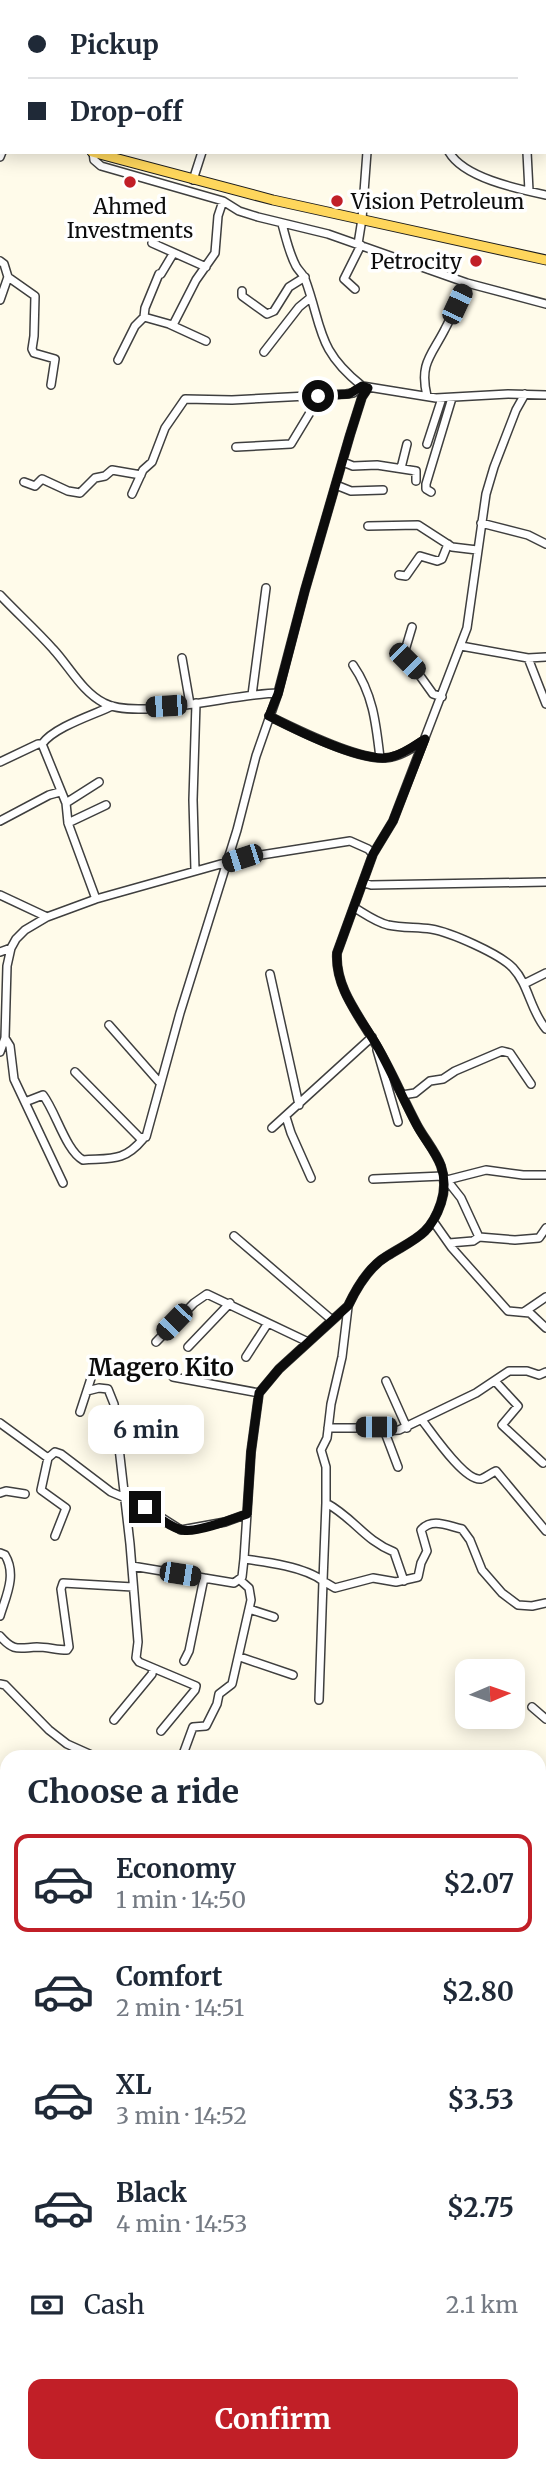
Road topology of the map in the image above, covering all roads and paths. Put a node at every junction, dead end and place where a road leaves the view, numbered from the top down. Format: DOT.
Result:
graph roads {
  1 [pos="93,154"];
  2 [pos="100,154"];
  3 [pos="201,154"];
  4 [pos="366,154"];
  5 [pos="450,154"];
  6 [pos="527,154"];
  7 [pos="194,180"];
  8 [pos="530,191"];
  9 [pos="546,195"];
  10 [pos="223,201"];
  11 [pos="362,219"];
  12 [pos="282,224"];
  13 [pos="152,243"];
  14 [pos="360,245"];
  15 [pos="173,254"];
  16 [pos="546,260"];
  17 [pos="0,261"];
  18 [pos="206,267"];
  19 [pos="8,277"];
  20 [pos="304,277"];
  21 [pos="467,283"];
  22 [pos="355,289"];
  23 [pos="242,291"];
  24 [pos="310,298"];
  25 [pos="0,300"];
  26 [pos="546,304"];
  27 [pos="144,317"];
  28 [pos="173,325"];
  29 [pos="206,341"];
  30 [pos="264,352"];
  31 [pos="118,360"];
  32 [pos="51,385"];
  33 [pos="365,387"];
  34 [pos="525,394"];
  35 [pos="546,395"];
  36 [pos="320,396"];
  37 [pos="427,396"];
  38 [pos="442,398"];
  39 [pos="452,398"];
  40 [pos="407,444"];
  41 [pos="426,444"];
  42 [pos="236,447"];
  43 [pos="342,462"];
  44 [pos="401,468"];
  45 [pos="141,475"];
  46 [pos="416,481"];
  47 [pos="24,482"];
  48 [pos="336,485"];
  49 [pos="383,490"];
  50 [pos="431,492"];
  51 [pos="132,494"];
  52 [pos="481,523"];
  53 [pos="368,526"];
  54 [pos="448,544"];
  55 [pos="546,544"];
  56 [pos="477,550"];
  57 [pos="399,575"];
  58 [pos="266,587"];
  59 [pos="0,595"];
  60 [pos="412,627"];
  61 [pos="461,646"];
  62 [pos="546,657"];
  63 [pos="182,658"];
  64 [pos="528,658"];
  65 [pos="353,665"];
  66 [pos="278,694"];
  67 [pos="251,695"];
  68 [pos="442,697"];
  69 [pos="193,704"];
  70 [pos="546,704"];
  71 [pos="112,706"];
  72 [pos="269,716"];
  73 [pos="425,739"];
  74 [pos="43,744"];
  75 [pos="380,758"];
  76 [pos="0,762"];
  77 [pos="99,782"];
  78 [pos="61,792"];
  79 [pos="66,803"];
  80 [pos="106,805"];
  81 [pos="0,821"];
  82 [pos="68,823"];
  83 [pos="373,854"];
  84 [pos="226,863"];
  85 [pos="195,870"];
  86 [pos="546,881"];
  87 [pos="364,883"];
  88 [pos="0,895"];
  89 [pos="96,899"];
  90 [pos="355,908"];
  91 [pos="47,917"];
  92 [pos="11,948"];
  93 [pos="0,952"];
  94 [pos="546,973"];
  95 [pos="270,974"];
  96 [pos="524,984"];
  97 [pos="109,1025"];
  98 [pos="546,1029"];
  99 [pos="372,1037"];
  100 [pos="5,1038"];
  101 [pos="377,1046"];
  102 [pos="0,1052"];
  103 [pos="75,1072"];
  104 [pos="160,1083"];
  105 [pos="531,1084"];
  106 [pos="402,1095"];
  107 [pos="25,1102"];
  108 [pos="299,1105"];
  109 [pos="286,1116"];
  110 [pos="398,1122"];
  111 [pos="272,1128"];
  112 [pos="143,1139"];
  113 [pos="546,1175"];
  114 [pos="311,1178"];
  115 [pos="445,1178"];
  116 [pos="373,1179"];
  117 [pos="63,1183"];
  118 [pos="433,1222"];
  119 [pos="546,1228"];
  120 [pos="234,1236"];
  121 [pos="479,1237"];
  122 [pos="449,1243"];
  123 [pos="546,1297"];
  124 [pos="230,1303"];
  125 [pos="348,1306"];
  126 [pos="524,1312"];
  127 [pos="332,1320"];
  128 [pos="268,1323"];
  129 [pos="546,1328"];
  130 [pos="156,1342"];
  131 [pos="308,1342"];
  132 [pos="188,1347"];
  133 [pos="246,1357"];
  134 [pos="95,1366"];
  135 [pos="546,1372"];
  136 [pos="173,1377"];
  137 [pos="386,1381"];
  138 [pos="495,1381"];
  139 [pos="88,1391"];
  140 [pos="259,1393"];
  141 [pos="80,1412"];
  142 [pos="422,1420"];
  143 [pos="0,1423"];
  144 [pos="328,1428"];
  145 [pos="407,1428"];
  146 [pos="384,1430"];
  147 [pos="48,1458"];
  148 [pos="543,1462"];
  149 [pos="398,1467"];
  150 [pos="0,1493"];
  151 [pos="25,1494"];
  152 [pos="125,1499"];
  153 [pos="326,1503"];
  154 [pos="247,1514"];
  155 [pos="546,1531"];
  156 [pos="55,1536"];
  157 [pos="0,1553"];
  158 [pos="244,1559"];
  159 [pos="132,1566"];
  160 [pos="204,1578"];
  161 [pos="240,1580"];
  162 [pos="323,1581"];
  163 [pos="404,1581"];
  164 [pos="133,1587"];
  165 [pos="546,1603"];
  166 [pos="249,1609"];
  167 [pos="0,1616"];
  168 [pos="274,1617"];
  169 [pos="0,1636"];
  170 [pos="240,1657"];
  171 [pos="184,1661"];
  172 [pos="153,1668"];
  173 [pos="293,1675"];
  174 [pos="0,1684"];
  175 [pos="318,1700"];
  176 [pos="531,1707"];
  177 [pos="114,1720"];
  178 [pos="546,1720"];
  179 [pos="162,1731"];
  180 [pos="80,1750"];
  181 [pos="185,1750"];
  1 -- 10 [label="street"];
  2 -- 7 [label="main road"];
  3 -- 7 [label="street"];
  4 -- 11 [label="street"];
  5 -- 8 [label="street"];
  6 -- 8 [label="street"];
  7 -- 11 [label="main road"];
  8 -- 9 [label="street"];
  10 -- 12 [label="street"];
  10 -- 18 [label="street"];
  11 -- 14 [label="street"];
  11 -- 16 [label="main road"];
  12 -- 14 [label="street"];
  12 -- 20 [label="street"];
  13 -- 15 [label="street"];
  14 -- 21 [label="street"];
  14 -- 22 [label="street"];
  15 -- 18 [label="street"];
  15 -- 27 [label="street"];
  17 -- 19 [label="street"];
  18 -- 28 [label="street"];
  19 -- 25 [label="street"];
  19 -- 32 [label="street"];
  20 -- 23 [label="street"];
  20 -- 24 [label="street"];
  21 -- 26 [label="street"];
  21 -- 37 [label="street"];
  24 -- 30 [label="street"];
  24 -- 33 [label="street"];
  27 -- 28 [label="street"];
  27 -- 31 [label="street"];
  28 -- 29 [label="street"];
  33 -- 36 [label="street"];
  33 -- 37 [label="street"];
  33 -- 43 [label="street"];
  34 -- 35 [label="street"];
  34 -- 39 [label="street"];
  34 -- 52 [label="street"];
  36 -- 42 [label="street"];
  36 -- 45 [label="street"];
  37 -- 38 [label="street"];
  38 -- 39 [label="street"];
  38 -- 41 [label="street"];
  39 -- 50 [label="street"];
  40 -- 44 [label="street"];
  43 -- 44 [label="street"];
  43 -- 48 [label="street"];
  44 -- 46 [label="street"];
  45 -- 47 [label="street"];
  45 -- 51 [label="street"];
  48 -- 49 [label="street"];
  48 -- 66 [label="street"];
  52 -- 55 [label="street"];
  52 -- 56 [label="street"];
  53 -- 54 [label="street"];
  54 -- 56 [label="street"];
  54 -- 57 [label="street"];
  56 -- 61 [label="street"];
  58 -- 67 [label="street"];
  59 -- 71 [label="street"];
  60 -- 68 [label="street"];
  61 -- 64 [label="street"];
  61 -- 68 [label="street"];
  62 -- 64 [label="street"];
  63 -- 69 [label="street"];
  64 -- 70 [label="street"];
  65 -- 75 [label="street"];
  66 -- 67 [label="street"];
  66 -- 72 [label="street"];
  67 -- 69 [label="street"];
  68 -- 73 [label="street"];
  69 -- 71 [label="street"];
  69 -- 85 [label="street"];
  71 -- 74 [label="street"];
  72 -- 75 [label="street"];
  72 -- 84 [label="street"];
  73 -- 75 [label="street"];
  73 -- 83 [label="street"];
  74 -- 76 [label="street"];
  74 -- 78 [label="street"];
  77 -- 79 [label="street"];
  78 -- 79 [label="street"];
  78 -- 81 [label="street"];
  79 -- 82 [label="street"];
  80 -- 82 [label="street"];
  82 -- 89 [label="street"];
  83 -- 84 [label="street"];
  83 -- 87 [label="street"];
  84 -- 85 [label="street"];
  84 -- 104 [label="street"];
  85 -- 89 [label="street"];
  86 -- 87 [label="street"];
  87 -- 90 [label="street"];
  88 -- 91 [label="street"];
  89 -- 91 [label="street"];
  90 -- 96 [label="street"];
  90 -- 99 [label="street"];
  91 -- 92 [label="street"];
  92 -- 93 [label="street"];
  92 -- 100 [label="street"];
  94 -- 96 [label="street"];
  95 -- 108 [label="street"];
  96 -- 98 [label="street"];
  97 -- 104 [label="street"];
  99 -- 101 [label="street"];
  99 -- 108 [label="street"];
  100 -- 102 [label="street"];
  100 -- 107 [label="street"];
  101 -- 106 [label="street"];
  101 -- 110 [label="street"];
  103 -- 112 [label="street"];
  104 -- 112 [label="street"];
  105 -- 106 [label="street"];
  106 -- 115 [label="street"];
  107 -- 112 [label="street"];
  107 -- 117 [label="street"];
  108 -- 109 [label="street"];
  109 -- 111 [label="street"];
  109 -- 114 [label="street"];
  113 -- 115 [label="street"];
  115 -- 116 [label="street"];
  115 -- 118 [label="street"];
  115 -- 121 [label="street"];
  118 -- 122 [label="street"];
  118 -- 125 [label="street"];
  119 -- 121 [label="street"];
  120 -- 127 [label="street"];
  121 -- 122 [label="street"];
  122 -- 126 [label="street"];
  123 -- 126 [label="street"];
  124 -- 128 [label="street"];
  124 -- 130 [label="street"];
  124 -- 132 [label="street"];
  125 -- 127 [label="street"];
  125 -- 144 [label="street"];
  126 -- 129 [label="street"];
  127 -- 131 [label="street"];
  128 -- 131 [label="street"];
  128 -- 133 [label="street"];
  131 -- 140 [label="street"];
  134 -- 139 [label="street"];
  135 -- 138 [label="street"];
  136 -- 140 [label="street"];
  137 -- 145 [label="street"];
  138 -- 142 [label="street"];
  138 -- 148 [label="street"];
  139 -- 141 [label="street"];
  139 -- 152 [label="street"];
  140 -- 154 [label="street"];
  142 -- 145 [label="street"];
  142 -- 155 [label="street"];
  143 -- 147 [label="street"];
  144 -- 146 [label="street"];
  144 -- 153 [label="street"];
  145 -- 146 [label="street"];
  146 -- 149 [label="street"];
  147 -- 152 [label="street"];
  147 -- 156 [label="street"];
  150 -- 151 [label="street"];
  152 -- 154 [label="street"];
  152 -- 159 [label="street"];
  153 -- 162 [label="street"];
  153 -- 163 [label="street"];
  154 -- 158 [label="street"];
  157 -- 167 [label="street"];
  158 -- 161 [label="street"];
  158 -- 162 [label="street"];
  159 -- 160 [label="street"];
  159 -- 164 [label="street"];
  160 -- 161 [label="street"];
  160 -- 171 [label="street"];
  161 -- 166 [label="street"];
  162 -- 163 [label="street"];
  162 -- 175 [label="street"];
  163 -- 165 [label="street"];
  164 -- 169 [label="street"];
  164 -- 172 [label="street"];
  166 -- 168 [label="street"];
  166 -- 170 [label="street"];
  170 -- 173 [label="street"];
  170 -- 181 [label="street"];
  172 -- 177 [label="street"];
  172 -- 179 [label="street"];
  174 -- 180 [label="street"];
  176 -- 178 [label="street"];
}
